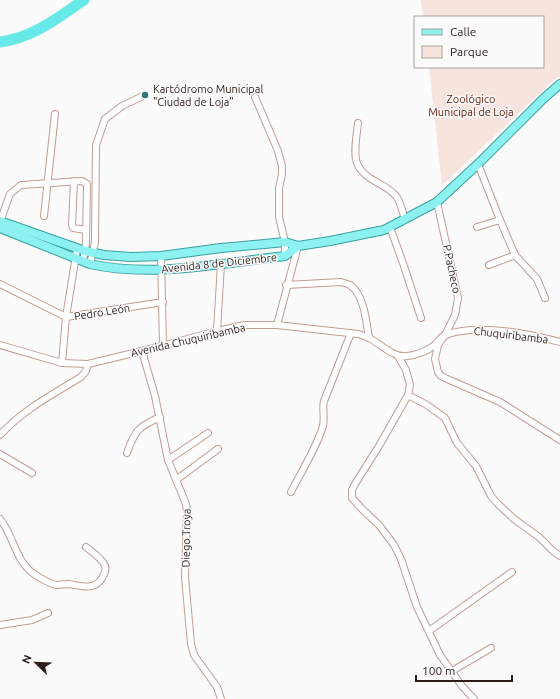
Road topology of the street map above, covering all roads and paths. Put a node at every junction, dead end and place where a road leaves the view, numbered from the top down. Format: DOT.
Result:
graph roads {
  1 [pos="560,84"];
  2 [pos="145,95"];
  3 [pos="255,97"];
  4 [pos="55,114"];
  5 [pos="358,123"];
  6 [pos="478,164"];
  7 [pos="74,181"];
  8 [pos="47,184"];
  9 [pos="437,202"];
  10 [pos="44,216"];
  11 [pos="405,219"];
  12 [pos="500,220"];
  13 [pos="0,221"];
  14 [pos="390,227"];
  15 [pos="477,227"];
  16 [pos="0,228"];
  17 [pos="86,230"];
  18 [pos="284,242"];
  19 [pos="298,246"];
  20 [pos="85,251"];
  21 [pos="515,255"];
  22 [pos="161,256"];
  23 [pos="285,256"];
  24 [pos="83,261"];
  25 [pos="221,264"];
  26 [pos="488,265"];
  27 [pos="162,270"];
  28 [pos="0,284"];
  29 [pos="286,285"];
  30 [pos="545,298"];
  31 [pos="163,302"];
  32 [pos="66,317"];
  33 [pos="420,318"];
  34 [pos="277,325"];
  35 [pos="217,331"];
  36 [pos="351,333"];
  37 [pos="445,335"];
  38 [pos="369,338"];
  39 [pos="560,342"];
  40 [pos="0,345"];
  41 [pos="163,345"];
  42 [pos="142,351"];
  43 [pos="398,356"];
  44 [pos="62,362"];
  45 [pos="88,364"];
  46 [pos="408,395"];
  47 [pos="160,417"];
  48 [pos="208,433"];
  49 [pos="0,435"];
  50 [pos="560,440"];
  51 [pos="218,449"];
  52 [pos="127,453"];
  53 [pos="0,454"];
  54 [pos="168,460"];
  55 [pos="32,473"];
  56 [pos="176,480"];
  57 [pos="291,492"];
  58 [pos="0,520"];
  59 [pos="86,547"];
  60 [pos="560,556"];
  61 [pos="512,572"];
  62 [pos="48,613"];
  63 [pos="0,625"];
  64 [pos="429,631"];
  65 [pos="491,648"];
  66 [pos="452,671"];
  67 [pos="221,699"];
  68 [pos="474,699"];
  1 -- 6 [label="main road, Avenida 8 de Diciembre"];
  2 -- 20 [label="street"];
  3 -- 18 [label="street"];
  4 -- 8 [label="street"];
  5 -- 11 [label="street"];
  6 -- 9 [label="main road, Avenida 8 de Diciembre"];
  6 -- 12 [label="street"];
  7 -- 8 [label="street"];
  7 -- 17 [label="street"];
  7 -- 17 [label="street"];
  8 -- 10 [label="street"];
  8 -- 13 [label="street"];
  9 -- 11 [label="main road, Avenida 8 de Diciembre"];
  9 -- 37 [label="street, P.Pacheco"];
  11 -- 14 [label="main road, Avenida 8 de Diciembre"];
  12 -- 15 [label="street"];
  12 -- 21 [label="street"];
  13 -- 20 [label="main road, Avenida 8 de Diciembre"];
  14 -- 19 [label="main road, Avenida 8 de Diciembre"];
  14 -- 33 [label="street"];
  16 -- 24 [label="main road, Avenida 8 de Diciembre"];
  17 -- 20 [label="street"];
  18 -- 19 [label="main road, Avenida 8 de Diciembre"];
  18 -- 22 [label="main road, Avenida 8 de Diciembre"];
  18 -- 23 [label="street"];
  19 -- 23 [label="main road, Avenida 8 de Diciembre"];
  19 -- 29 [label="street"];
  20 -- 22 [label="main road, Avenida 8 de Diciembre"];
  20 -- 24 [label="street"];
  20 -- 24 [label="street"];
  21 -- 26 [label="street"];
  21 -- 30 [label="street"];
  22 -- 27 [label="street"];
  23 -- 25 [label="main road, Avenida 8 de Diciembre"];
  24 -- 27 [label="main road, Avenida 8 de Diciembre"];
  24 -- 32 [label="street"];
  25 -- 27 [label="main road, Avenida 8 de Diciembre"];
  25 -- 35 [label="street"];
  27 -- 31 [label="street"];
  28 -- 32 [label="street, Pedro León"];
  29 -- 34 [label="street"];
  29 -- 38 [label="street"];
  31 -- 32 [label="street, Pedro León"];
  31 -- 41 [label="street"];
  32 -- 44 [label="street"];
  34 -- 35 [label="street, Avenida Chuquiribamba"];
  34 -- 36 [label="street, Avenida Chuquiribamba"];
  35 -- 41 [label="street, Avenida Chuquiribamba"];
  36 -- 38 [label="street, Avenida Chuquiribamba"];
  36 -- 57 [label="street"];
  37 -- 39 [label="street, Chuquiribamba"];
  37 -- 43 [label="street, Chuquiribamba"];
  37 -- 50 [label="street, P.Pacheco"];
  38 -- 43 [label="street, Avenida Chuquiribamba"];
  40 -- 44 [label="street, Avenida Chuquiribamba"];
  41 -- 42 [label="street, Avenida Chuquiribamba"];
  42 -- 45 [label="street, Avenida Chuquiribamba"];
  42 -- 47 [label="street, Diego Troya"];
  43 -- 46 [label="street"];
  44 -- 45 [label="street, Avenida Chuquiribamba"];
  45 -- 49 [label="street"];
  46 -- 60 [label="street"];
  46 -- 64 [label="street"];
  47 -- 52 [label="street"];
  47 -- 54 [label="street, Diego Troya"];
  48 -- 54 [label="street"];
  51 -- 56 [label="street"];
  53 -- 55 [label="street"];
  54 -- 56 [label="street, Diego Troya"];
  56 -- 67 [label="street, Diego Troya"];
  58 -- 59 [label="street"];
  61 -- 64 [label="street"];
  62 -- 63 [label="street"];
  64 -- 66 [label="street"];
  65 -- 66 [label="street"];
  66 -- 68 [label="street"];
}
